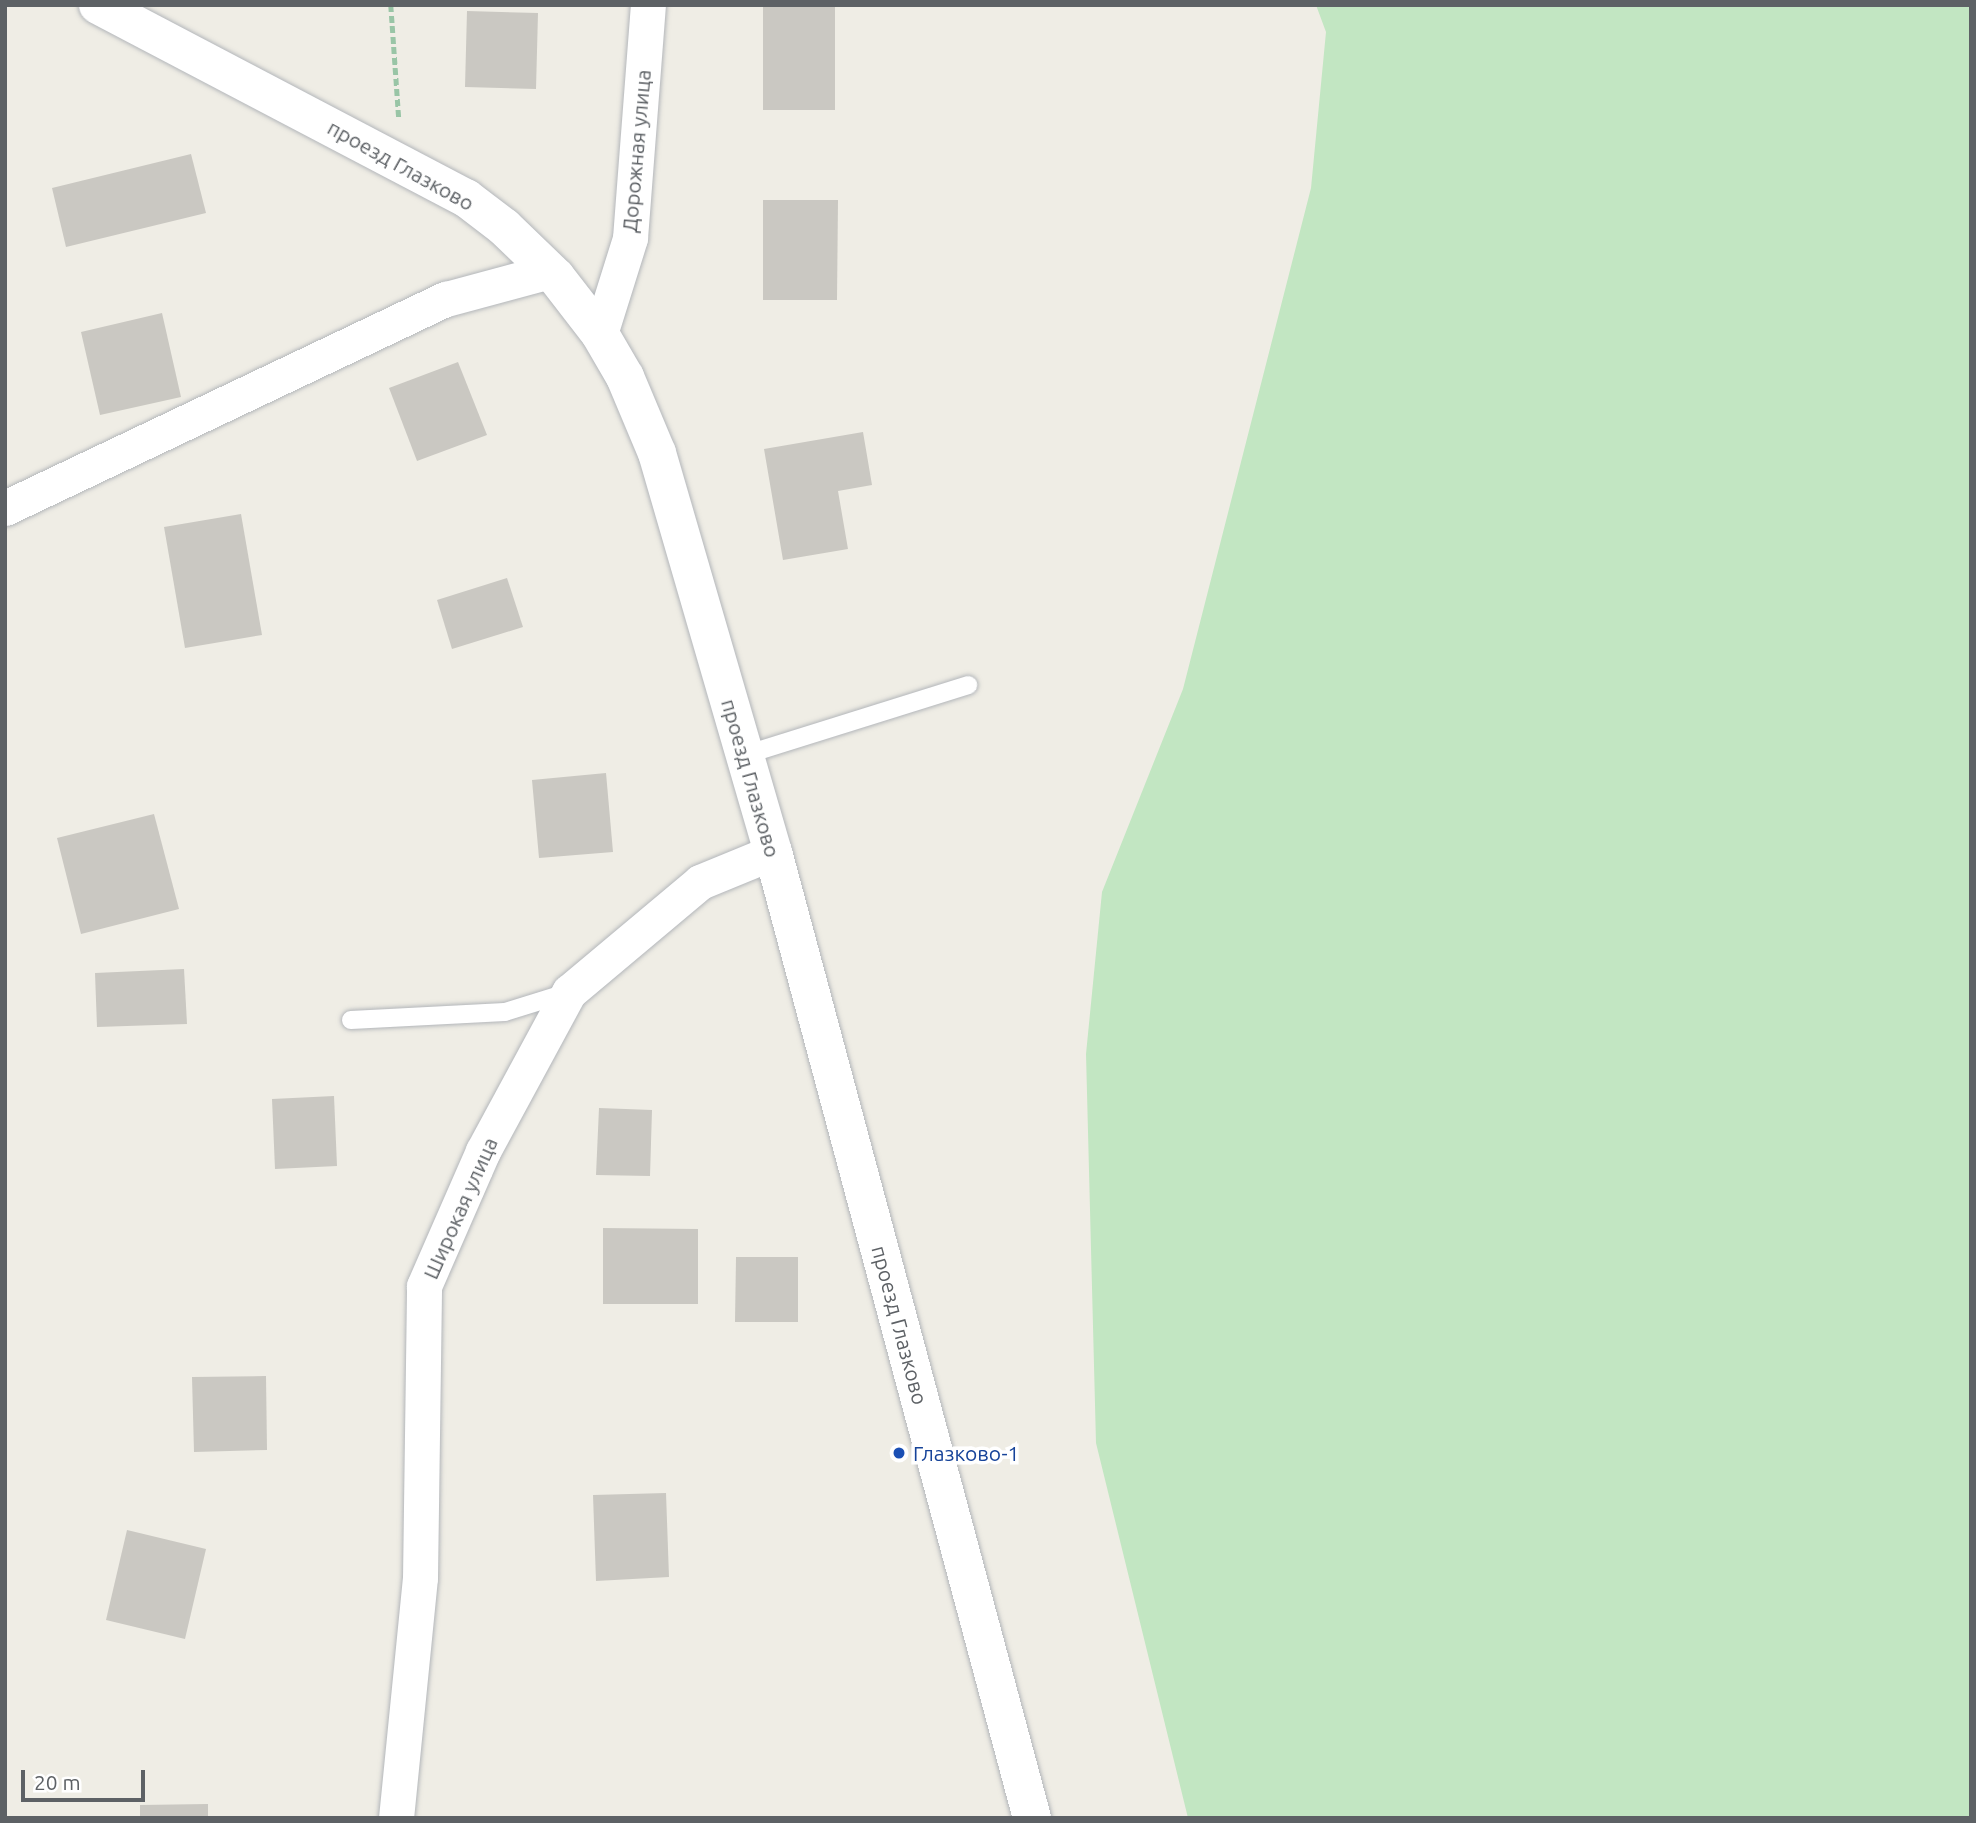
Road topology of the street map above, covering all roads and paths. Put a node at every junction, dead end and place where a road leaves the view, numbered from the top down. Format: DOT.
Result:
graph roads {
  1 [pos="98,5"];
  2 [pos="391,5"];
  3 [pos="648,5"];
  4 [pos="402,162"];
  5 [pos="550,271"];
  6 [pos="600,334"];
  7 [pos="5,508"];
  8 [pos="968,685"];
  9 [pos="745,755"];
  10 [pos="773,852"];
  11 [pos="569,992"];
  12 [pos="351,1020"];
  13 [pos="396,1818"];
  14 [pos="1032,1818"];
  1 -- 4 [label="main road, проезд Глазково"];
  2 -- 4 [label="path"];
  3 -- 6 [label="street, Дорожная улица"];
  4 -- 5 [label="main road, проезд Глазково"];
  5 -- 6 [label="main road, проезд Глазково"];
  5 -- 7 [label="street"];
  6 -- 9 [label="main road, проезд Глазково"];
  8 -- 9 [label="lane"];
  9 -- 10 [label="main road, проезд Глазково"];
  10 -- 11 [label="street, Широкая улица"];
  10 -- 14 [label="main road, проезд Глазково"];
  11 -- 12 [label="lane"];
  11 -- 13 [label="street, Широкая улица"];
}
